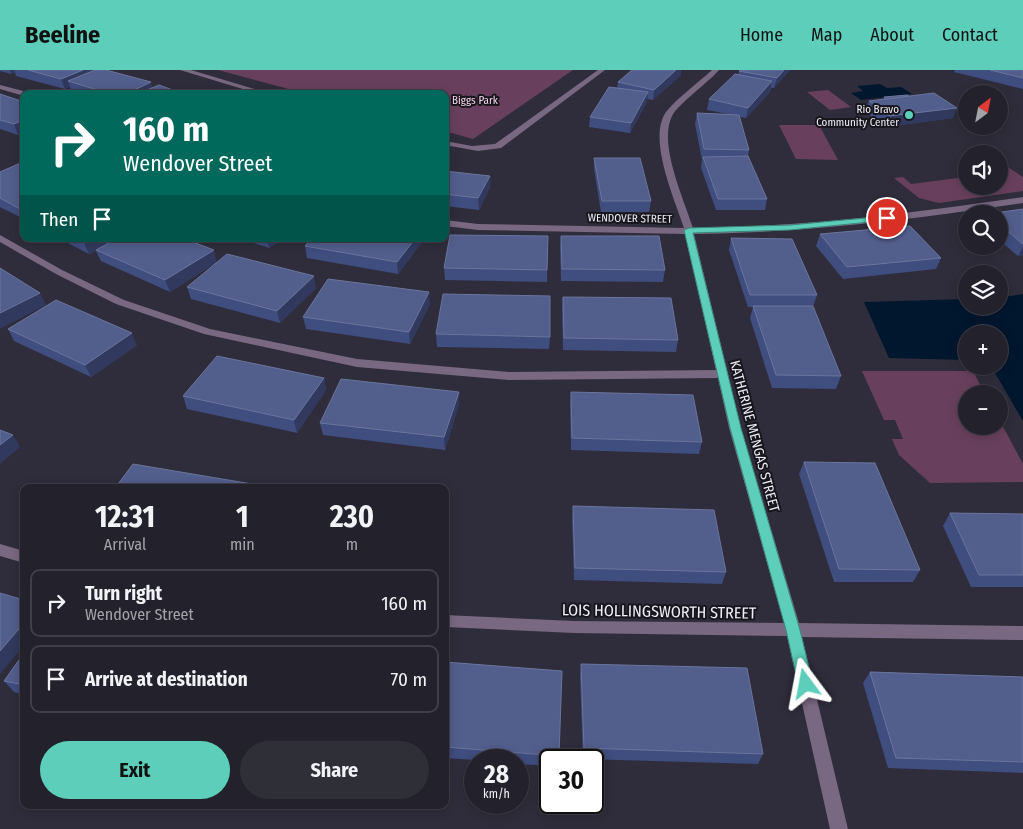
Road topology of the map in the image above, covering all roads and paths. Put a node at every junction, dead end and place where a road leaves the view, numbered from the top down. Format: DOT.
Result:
graph roads {
  1 [pos="183,70"];
  2 [pos="602,70"];
  3 [pos="714,70"];
  4 [pos="0,87"];
  5 [pos="254,90"];
  6 [pos="20,93"];
  7 [pos="449,144"];
  8 [pos="1023,200"];
  9 [pos="449,223"];
  10 [pos="689,230"];
  11 [pos="0,238"];
  12 [pos="723,374"];
  13 [pos="0,550"];
  14 [pos="20,555"];
  15 [pos="449,621"];
  16 [pos="793,630"];
  17 [pos="1023,632"];
  18 [pos="839,829"];
  1 -- 5 [label="street"];
  2 -- 7 [label="street"];
  3 -- 10 [label="street, KATHERINE MENGAS STREET"];
  4 -- 6 [label="street"];
  8 -- 10 [label="street, WENDOVER STREET"];
  9 -- 10 [label="street, WENDOVER STREET"];
  10 -- 12 [label="street, KATHERINE MENGAS STREET"];
  11 -- 12 [label="street"];
  12 -- 16 [label="street, KATHERINE MENGAS STREET"];
  13 -- 14 [label="street"];
  15 -- 16 [label="street, LOIS HOLLINGSWORTH STREET"];
  16 -- 17 [label="street, LOIS HOLLINGSWORTH STREET"];
  16 -- 18 [label="street, KATHERINE MENGAS STREET"];
}
